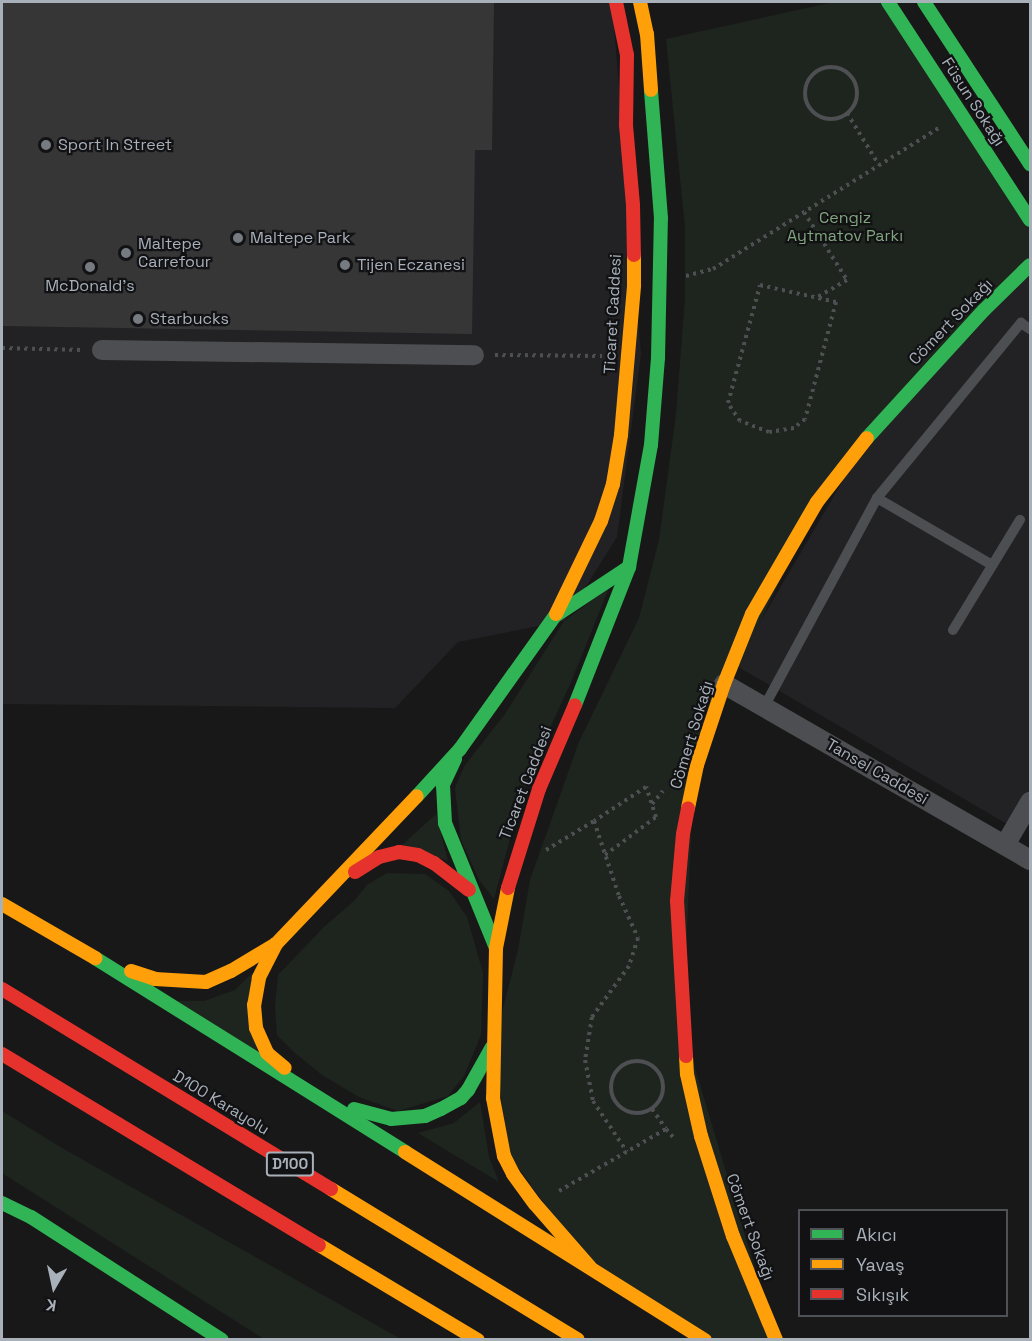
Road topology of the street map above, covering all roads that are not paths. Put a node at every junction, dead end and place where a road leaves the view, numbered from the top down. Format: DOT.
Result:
graph roads {
  1 [pos="616,2"];
  2 [pos="640,2"];
  3 [pos="888,2"];
  4 [pos="924,2"];
  5 [pos="1030,164"];
  6 [pos="1030,220"];
  7 [pos="1030,265"];
  8 [pos="1030,329"];
  9 [pos="102,350"];
  10 [pos="474,355"];
  11 [pos="877,498"];
  12 [pos="1020,520"];
  13 [pos="992,565"];
  14 [pos="629,567"];
  15 [pos="555,616"];
  16 [pos="953,630"];
  17 [pos="724,684"];
  18 [pos="764,707"];
  19 [pos="459,749"];
  20 [pos="1030,802"];
  21 [pos="1005,845"];
  22 [pos="1030,860"];
  23 [pos="336,883"];
  24 [pos="471,892"];
  25 [pos="2,904"];
  26 [pos="276,944"];
  27 [pos="496,948"];
  28 [pos="95,958"];
  29 [pos="2,989"];
  30 [pos="495,1040"];
  31 [pos="2,1054"];
  32 [pos="316,1096"];
  33 [pos="2,1203"];
  34 [pos="590,1267"];
  35 [pos="222,1340"];
  36 [pos="478,1340"];
  37 [pos="578,1340"];
  38 [pos="705,1340"];
  39 [pos="776,1340"];
  1 -- 15 [label="main road, Ticaret Caddesi"];
  2 -- 14 [label="main road, Ticaret Caddesi"];
  3 -- 6 [label="main road, Füsun Sokağı"];
  4 -- 5 [label="main road, Füsun Sokağı"];
  7 -- 17 [label="main road, Cömert Sokağı"];
  8 -- 11 [label="lane"];
  9 -- 10 [label="street"];
  11 -- 13 [label="lane"];
  11 -- 18 [label="lane"];
  12 -- 13 [label="lane"];
  13 -- 16 [label="lane"];
  14 -- 15 [label="main road, Ticaret Caddesi"];
  14 -- 27 [label="main road, Ticaret Caddesi"];
  15 -- 19 [label="main road, Ticaret Caddesi"];
  17 -- 18 [label="street, Tansel Caddesi"];
  17 -- 39 [label="main road, Cömert Sokağı"];
  18 -- 21 [label="street, Tansel Caddesi"];
  19 -- 23 [label="main road, Ticaret Caddesi"];
  19 -- 24 [label="main road, Ticaret Caddesi"];
  20 -- 21 [label="street"];
  21 -- 22 [label="street, Tansel Caddesi"];
  23 -- 24 [label="main road, Ticaret Caddesi"];
  23 -- 26 [label="main road, Ticaret Caddesi"];
  24 -- 27 [label="main road, Ticaret Caddesi"];
  25 -- 28 [label="main road"];
  26 -- 28 [label="main road, Ticaret Caddesi"];
  26 -- 32 [label="main road"];
  27 -- 30 [label="main road, Ticaret Caddesi"];
  28 -- 32 [label="main road"];
  29 -- 37 [label="main road, D100 Karayolu / D100"];
  30 -- 32 [label="main road"];
  30 -- 34 [label="main road, Ticaret Caddesi"];
  31 -- 36 [label="main road"];
  32 -- 34 [label="main road"];
  33 -- 35 [label="main road"];
  34 -- 38 [label="main road"];
}
